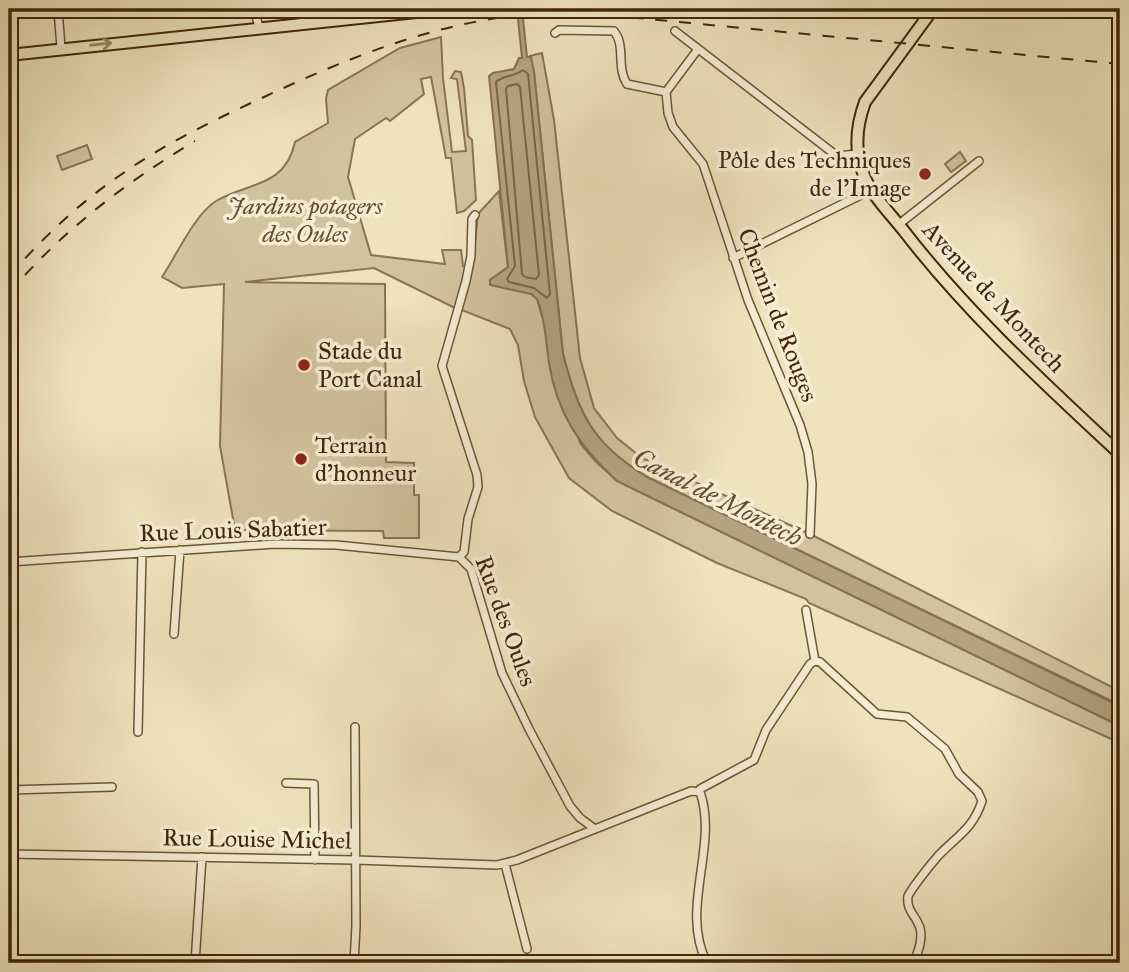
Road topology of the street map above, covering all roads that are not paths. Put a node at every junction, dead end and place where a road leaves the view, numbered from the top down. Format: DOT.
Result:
graph roads {
  1 [pos="58,9"];
  2 [pos="254,9"];
  3 [pos="442,9"];
  4 [pos="933,9"];
  5 [pos="259,27"];
  6 [pos="675,31"];
  7 [pos="555,33"];
  8 [pos="61,48"];
  9 [pos="698,49"];
  10 [pos="9,55"];
  11 [pos="666,92"];
  12 [pos="858,154"];
  13 [pos="979,161"];
  14 [pos="871,190"];
  15 [pos="475,215"];
  16 [pos="898,225"];
  17 [pos="733,258"];
  18 [pos="1120,454"];
  19 [pos="810,534"];
  20 [pos="180,550"];
  21 [pos="142,552"];
  22 [pos="458,557"];
  23 [pos="9,562"];
  24 [pos="806,610"];
  25 [pos="173,634"];
  26 [pos="815,661"];
  27 [pos="355,727"];
  28 [pos="138,732"];
  29 [pos="286,783"];
  30 [pos="112,788"];
  31 [pos="9,790"];
  32 [pos="700,792"];
  33 [pos="595,829"];
  34 [pos="9,854"];
  35 [pos="202,857"];
  36 [pos="314,860"];
  37 [pos="356,860"];
  38 [pos="505,864"];
  39 [pos="527,948"];
  40 [pos="195,963"];
  41 [pos="354,963"];
  42 [pos="707,963"];
  43 [pos="913,963"];
  1 -- 8 [label="street"];
  2 -- 5 [label="street"];
  3 -- 5 [label="main road"];
  4 -- 12 [label="main road, Avenue de Montech"];
  8 -- 5 [label="main road, one-way"];
  6 -- 9 [label="street"];
  7 -- 11 [label="street"];
  8 -- 10 [label="main road"];
  9 -- 11 [label="street"];
  9 -- 12 [label="street"];
  11 -- 17 [label="street, Chemin de Rouges"];
  12 -- 14 [label="main road, Avenue de Montech"];
  13 -- 16 [label="street"];
  14 -- 16 [label="main road, Avenue de Montech"];
  14 -- 17 [label="street"];
  15 -- 22 [label="street, Rue des Oules"];
  16 -- 18 [label="main road, Avenue de Montech"];
  17 -- 19 [label="street, Chemin de Rouges"];
  20 -- 21 [label="street, Rue Louis Sabatier"];
  20 -- 22 [label="street, Rue Louis Sabatier"];
  20 -- 25 [label="street"];
  21 -- 23 [label="street, Rue Louis Sabatier"];
  21 -- 28 [label="street"];
  22 -- 33 [label="street, Rue des Oules"];
  24 -- 26 [label="street"];
  26 -- 32 [label="street"];
  26 -- 43 [label="street"];
  27 -- 37 [label="street"];
  29 -- 36 [label="street"];
  30 -- 31 [label="street"];
  32 -- 33 [label="street"];
  32 -- 42 [label="street"];
  33 -- 38 [label="street, Rue Louise Michel"];
  34 -- 35 [label="street, Rue Louise Michel"];
  35 -- 36 [label="street, Rue Louise Michel"];
  35 -- 40 [label="street"];
  36 -- 37 [label="street, Rue Louise Michel"];
  37 -- 38 [label="street, Rue Louise Michel"];
  37 -- 41 [label="street"];
  38 -- 39 [label="street"];
}
